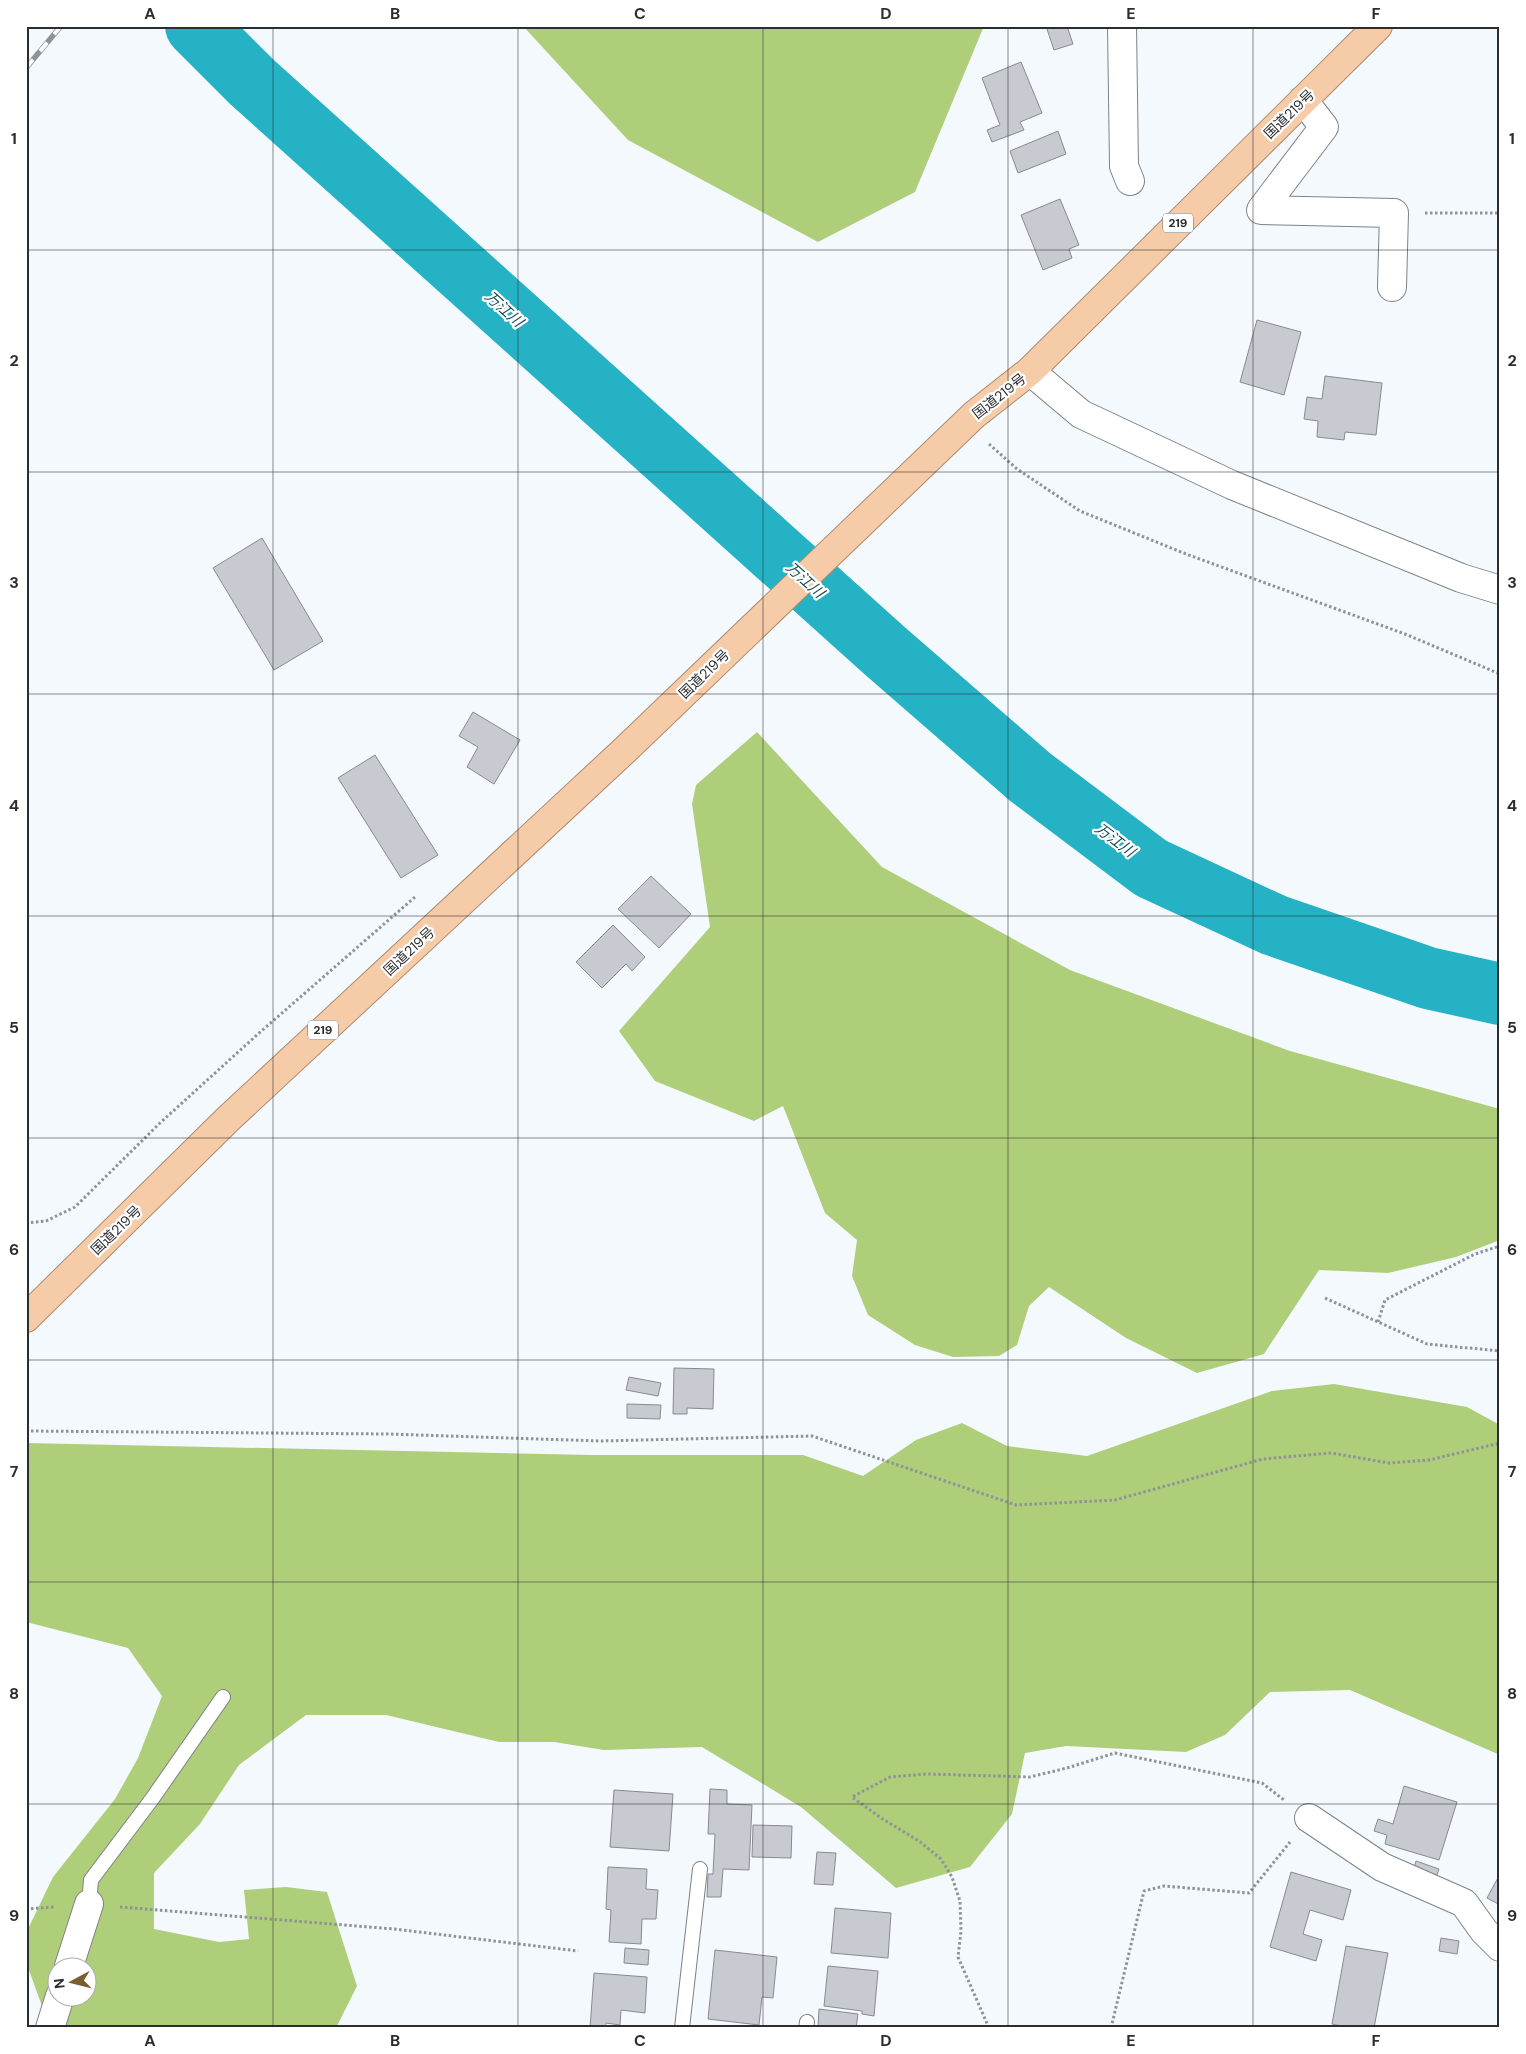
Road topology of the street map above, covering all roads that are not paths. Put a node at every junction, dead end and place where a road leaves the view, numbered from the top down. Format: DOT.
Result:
graph roads {
  1 [pos="1122,26"];
  2 [pos="1378,26"];
  3 [pos="1303,100"];
  4 [pos="1130,181"];
  5 [pos="1392,287"];
  6 [pos="1030,371"];
  7 [pos="1500,590"];
  8 [pos="26,1318"];
  9 [pos="222,1697"];
  10 [pos="1309,1818"];
  11 [pos="700,1869"];
  12 [pos="89,1904"];
  13 [pos="1500,1947"];
  14 [pos="72,1956"];
  15 [pos="57,2006"];
  16 [pos="50,2028"];
  17 [pos="682,2028"];
  1 -- 4 [label="street"];
  2 -- 3 [label="highway, 国道219号 / 219"];
  3 -- 5 [label="street"];
  3 -- 6 [label="highway, 国道219号 / 219"];
  6 -- 7 [label="street"];
  6 -- 8 [label="highway, 国道219号 / 219"];
  9 -- 12 [label="lane"];
  10 -- 13 [label="street"];
  11 -- 17 [label="lane"];
  12 -- 14 [label="street"];
  15 -- 16 [label="street"];
}
